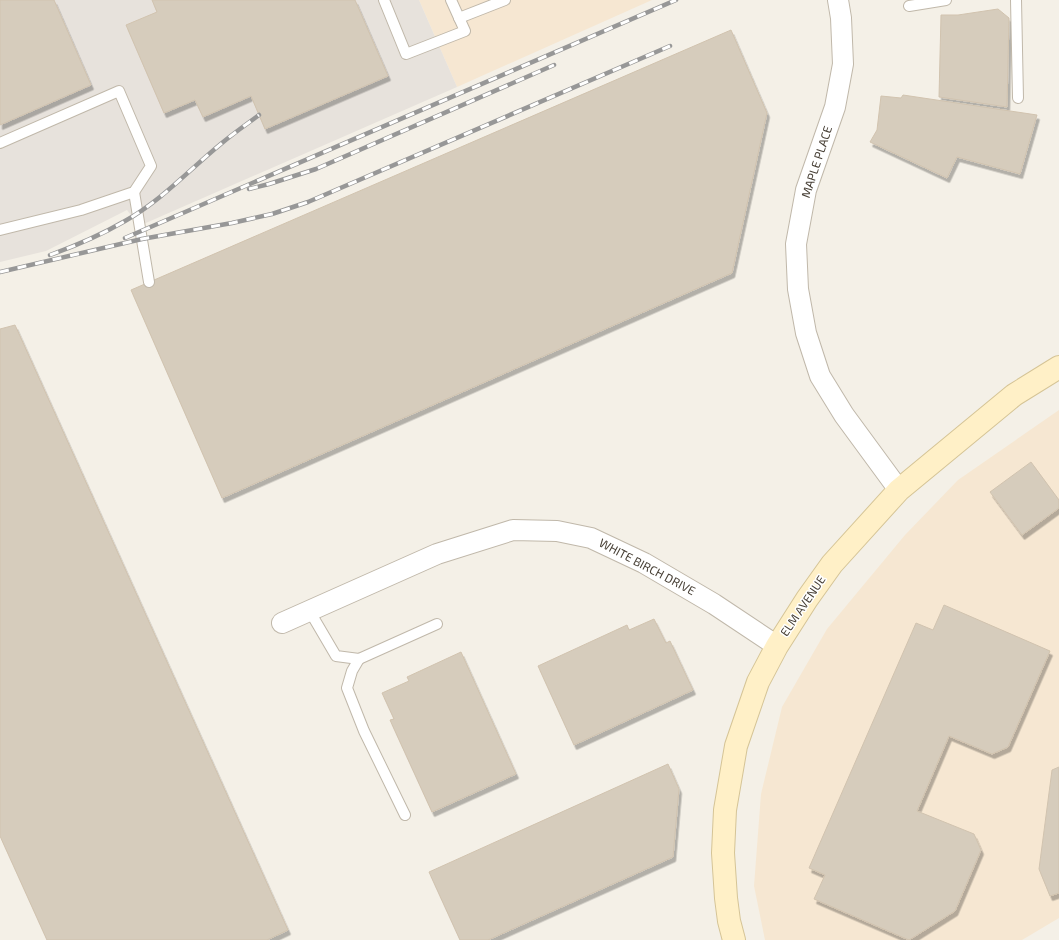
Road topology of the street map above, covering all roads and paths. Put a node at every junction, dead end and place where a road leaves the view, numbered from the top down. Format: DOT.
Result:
graph roads {
  1 [pos="384,0"];
  2 [pos="451,0"];
  3 [pos="505,0"];
  4 [pos="838,0"];
  5 [pos="946,0"];
  6 [pos="1016,0"];
  7 [pos="909,6"];
  8 [pos="459,18"];
  9 [pos="1018,98"];
  10 [pos="0,143"];
  11 [pos="134,192"];
  12 [pos="0,230"];
  13 [pos="149,282"];
  14 [pos="1059,367"];
  15 [pos="899,490"];
  16 [pos="309,610"];
  17 [pos="282,623"];
  18 [pos="437,624"];
  19 [pos="776,646"];
  20 [pos="359,659"];
  21 [pos="405,815"];
  22 [pos="734,940"];
  1 -- 8 [label="lane"];
  2 -- 8 [label="lane"];
  3 -- 8 [label="lane"];
  4 -- 15 [label="street, MAPLE PLACE"];
  5 -- 7 [label="lane"];
  6 -- 9 [label="lane"];
  10 -- 11 [label="lane"];
  11 -- 12 [label="lane"];
  11 -- 13 [label="lane"];
  14 -- 15 [label="street, ELM AVENUE"];
  15 -- 19 [label="street, ELM AVENUE"];
  16 -- 17 [label="street, WHITE BIRCH DRIVE"];
  16 -- 19 [label="street, WHITE BIRCH DRIVE"];
  16 -- 20 [label="lane"];
  18 -- 20 [label="lane"];
  19 -- 22 [label="street, ELM AVENUE"];
  20 -- 21 [label="lane"];
}
